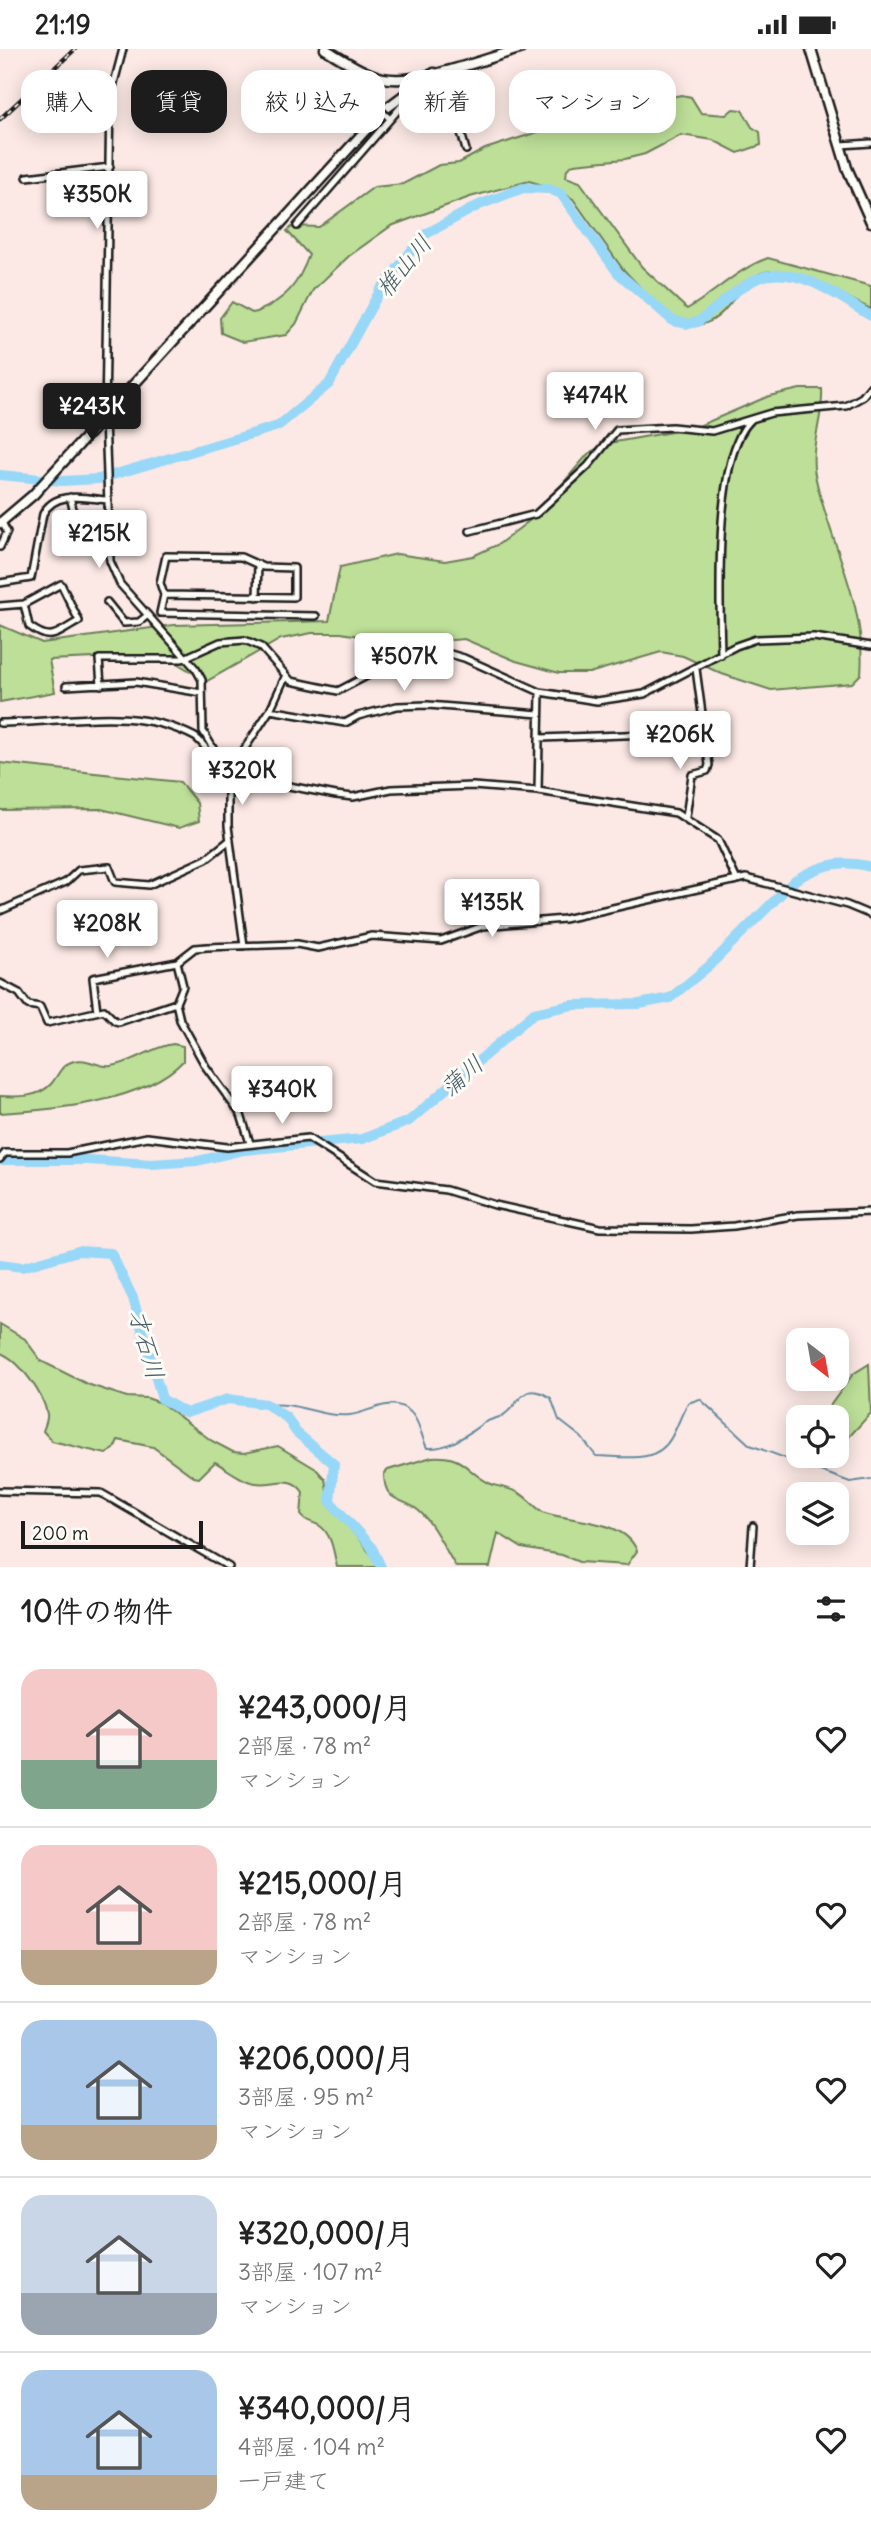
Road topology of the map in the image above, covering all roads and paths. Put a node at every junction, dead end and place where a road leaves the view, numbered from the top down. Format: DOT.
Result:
graph roads {
  1 [pos="123,49"];
  2 [pos="325,49"];
  3 [pos="520,49"];
  4 [pos="811,49"];
  5 [pos="450,68"];
  6 [pos="444,70"];
  7 [pos="399,79"];
  8 [pos="399,99"];
  9 [pos="385,114"];
  10 [pos="389,118"];
  11 [pos="461,133"];
  12 [pos="871,143"];
  13 [pos="841,145"];
  14 [pos="466,151"];
  15 [pos="110,167"];
  16 [pos="27,177"];
  17 [pos="871,222"];
  18 [pos="297,226"];
  19 [pos="871,386"];
  20 [pos="105,418"];
  21 [pos="753,418"];
  22 [pos="70,497"];
  23 [pos="107,498"];
  24 [pos="75,517"];
  25 [pos="1,522"];
  26 [pos="470,531"];
  27 [pos="0,547"];
  28 [pos="258,564"];
  29 [pos="0,583"];
  30 [pos="164,595"];
  31 [pos="257,597"];
  32 [pos="107,602"];
  33 [pos="24,604"];
  34 [pos="0,606"];
  35 [pos="160,613"];
  36 [pos="316,616"];
  37 [pos="151,617"];
  38 [pos="871,646"];
  39 [pos="721,655"];
  40 [pos="188,656"];
  41 [pos="696,669"];
  42 [pos="286,675"];
  43 [pos="101,685"];
  44 [pos="66,687"];
  45 [pos="540,692"];
  46 [pos="202,694"];
  47 [pos="270,710"];
  48 [pos="539,714"];
  49 [pos="0,723"];
  50 [pos="706,732"];
  51 [pos="541,738"];
  52 [pos="236,767"];
  53 [pos="228,774"];
  54 [pos="538,791"];
  55 [pos="686,817"];
  56 [pos="230,840"];
  57 [pos="736,879"];
  58 [pos="0,911"];
  59 [pos="871,915"];
  60 [pos="244,946"];
  61 [pos="177,962"];
  62 [pos="0,983"];
  63 [pos="176,1003"];
  64 [pos="97,1011"];
  65 [pos="250,1143"];
  66 [pos="0,1159"];
  67 [pos="871,1212"];
  68 [pos="0,1491"];
  69 [pos="753,1526"];
  70 [pos="229,1567"];
  71 [pos="750,1567"];
  1 -- 15 [label="street"];
  2 -- 7 [label="street"];
  3 -- 5 [label="street"];
  4 -- 13 [label="street"];
  5 -- 6 [label="street"];
  5 -- 10 [label="street"];
  8 -- 20 [label="street"];
  9 -- 10 [label="street, bridge"];
  10 -- 18 [label="street"];
  11 -- 14 [label="street"];
  12 -- 13 [label="street"];
  13 -- 17 [label="street"];
  15 -- 16 [label="street"];
  15 -- 20 [label="street"];
  19 -- 21 [label="street"];
  20 -- 23 [label="street"];
  20 -- 25 [label="street"];
  21 -- 26 [label="street"];
  21 -- 39 [label="street"];
  22 -- 23 [label="street"];
  22 -- 24 [label="street"];
  22 -- 29 [label="street"];
  23 -- 37 [label="street"];
  25 -- 27 [label="street"];
  28 -- 30 [label="street"];
  28 -- 31 [label="street"];
  28 -- 31 [label="street"];
  30 -- 31 [label="street"];
  30 -- 35 [label="street"];
  32 -- 37 [label="street"];
  33 -- 33 [label="street"];
  33 -- 34 [label="street"];
  35 -- 36 [label="street"];
  35 -- 37 [label="street"];
  37 -- 40 [label="street"];
  38 -- 39 [label="street"];
  39 -- 41 [label="street"];
  40 -- 42 [label="street"];
  40 -- 43 [label="street"];
  40 -- 46 [label="street"];
  41 -- 45 [label="street"];
  41 -- 50 [label="street"];
  42 -- 45 [label="street"];
  42 -- 47 [label="street"];
  43 -- 44 [label="street"];
  43 -- 46 [label="street"];
  45 -- 48 [label="street"];
  46 -- 53 [label="street"];
  47 -- 48 [label="street"];
  47 -- 52 [label="street"];
  48 -- 51 [label="street"];
  49 -- 53 [label="street"];
  50 -- 51 [label="street"];
  50 -- 55 [label="street"];
  51 -- 54 [label="street"];
  52 -- 53 [label="street"];
  52 -- 54 [label="street"];
  53 -- 56 [label="street"];
  54 -- 55 [label="street"];
  55 -- 57 [label="street"];
  56 -- 58 [label="street"];
  56 -- 60 [label="street"];
  57 -- 59 [label="street"];
  57 -- 60 [label="street"];
  60 -- 61 [label="street"];
  61 -- 63 [label="street"];
  61 -- 64 [label="street"];
  62 -- 64 [label="street"];
  63 -- 64 [label="street"];
  63 -- 65 [label="street"];
  65 -- 66 [label="street"];
  65 -- 67 [label="street"];
  68 -- 70 [label="street"];
  69 -- 71 [label="street"];
}
